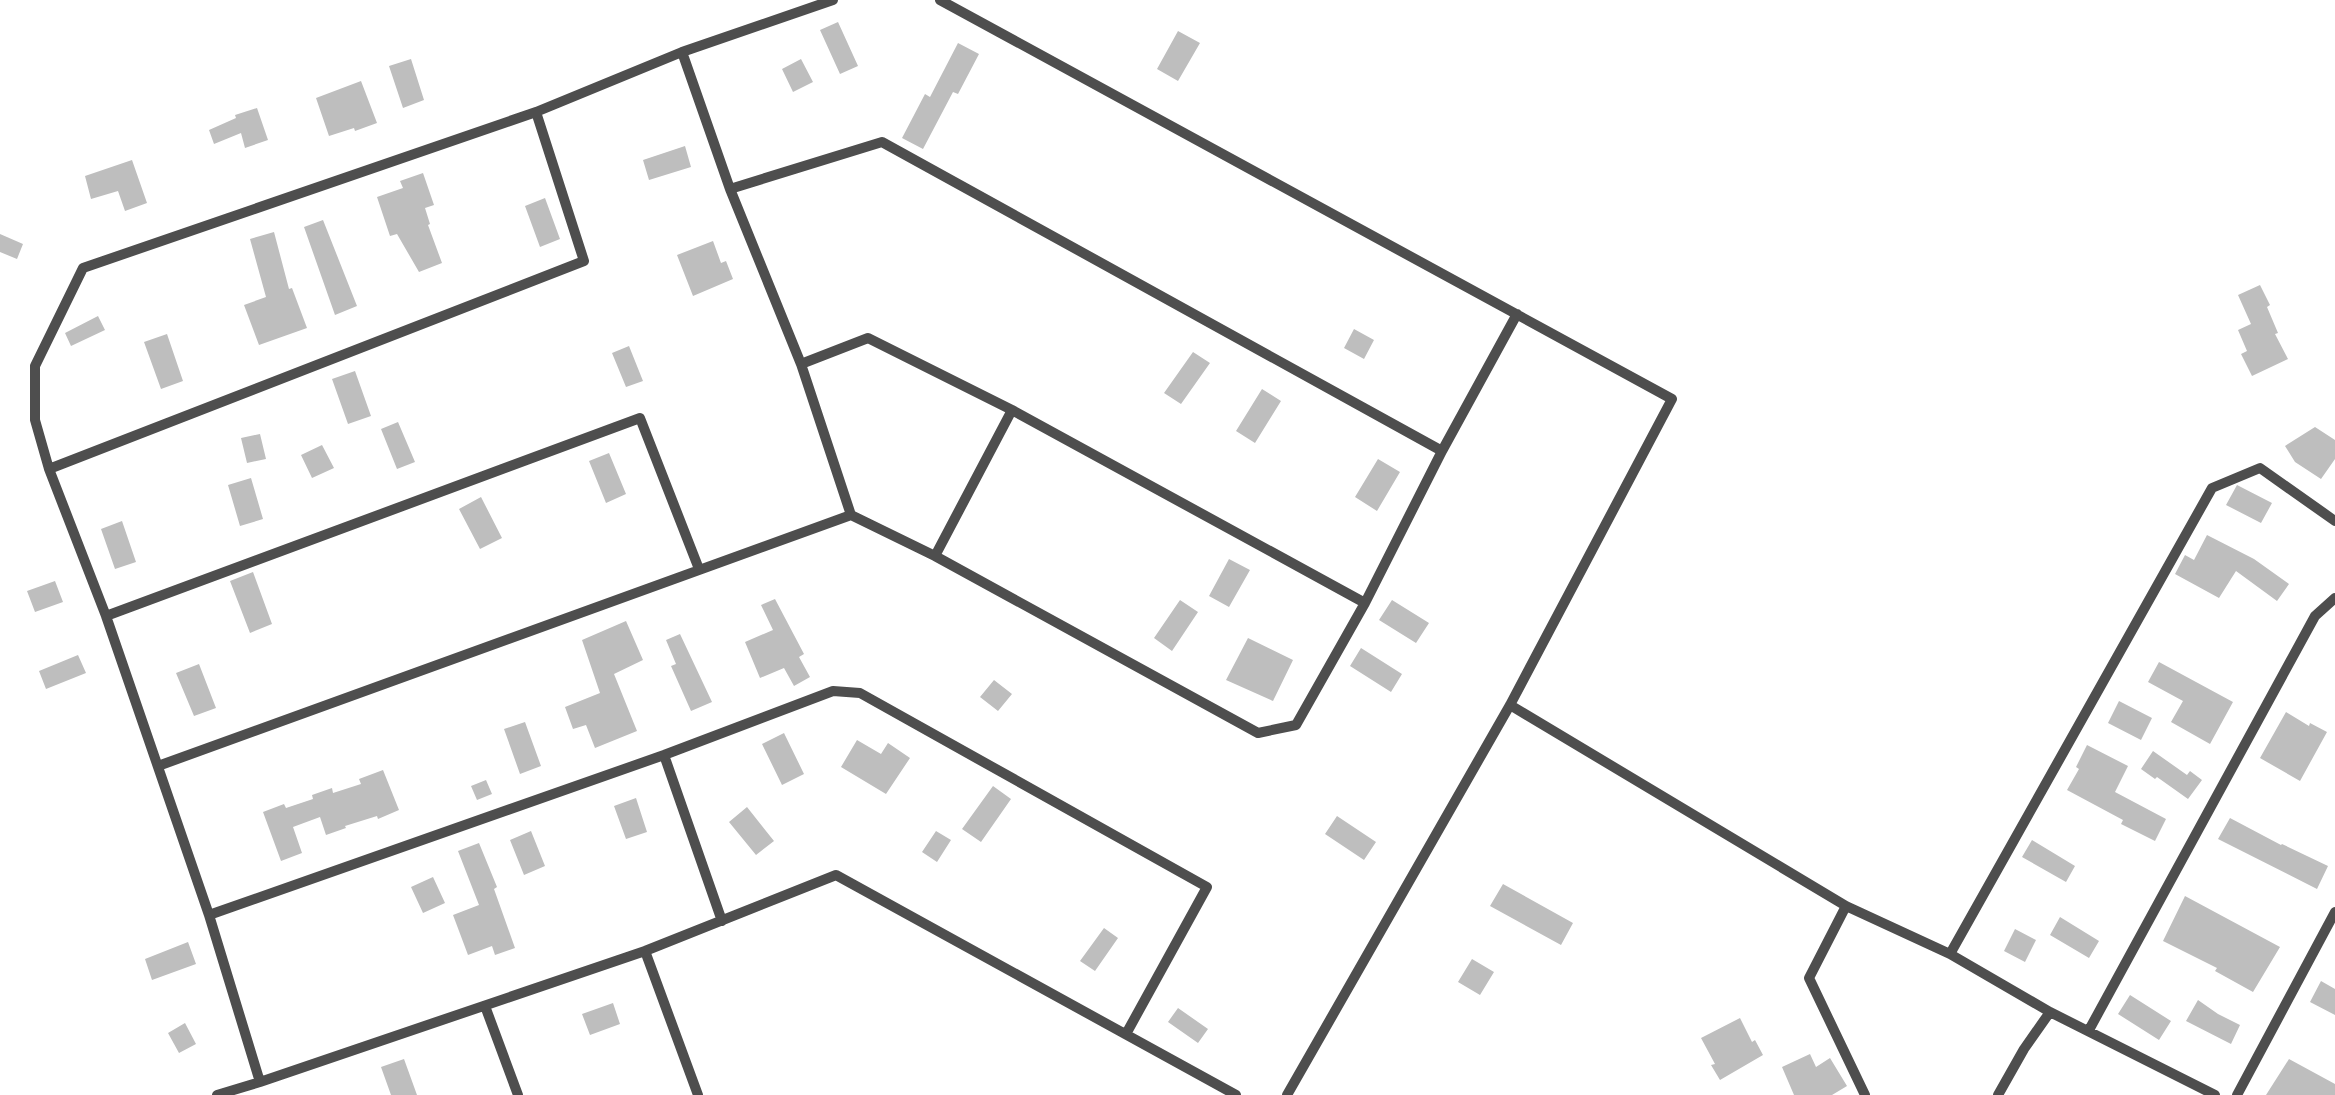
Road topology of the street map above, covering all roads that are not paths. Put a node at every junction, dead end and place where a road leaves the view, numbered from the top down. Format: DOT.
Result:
graph roads {
  1 [pos="832,0"];
  2 [pos="940,0"];
  3 [pos="682,52"];
  4 [pos="536,112"];
  5 [pos="730,190"];
  6 [pos="1517,314"];
  7 [pos="800,364"];
  8 [pos="1012,410"];
  9 [pos="1442,451"];
  10 [pos="48,469"];
  11 [pos="851,515"];
  12 [pos="2335,521"];
  13 [pos="935,556"];
  14 [pos="699,569"];
  15 [pos="2335,598"];
  16 [pos="1365,603"];
  17 [pos="106,616"];
  18 [pos="1510,705"];
  19 [pos="664,755"];
  20 [pos="158,766"];
  21 [pos="1846,906"];
  22 [pos="2335,912"];
  23 [pos="210,916"];
  24 [pos="722,922"];
  25 [pos="645,951"];
  26 [pos="1950,954"];
  27 [pos="484,1006"];
  28 [pos="2050,1012"];
  29 [pos="2088,1030"];
  30 [pos="1126,1034"];
  31 [pos="260,1082"];
  32 [pos="216,1095"];
  33 [pos="518,1095"];
  34 [pos="698,1095"];
  35 [pos="1236,1095"];
  36 [pos="1287,1095"];
  37 [pos="1865,1095"];
  38 [pos="1998,1095"];
  39 [pos="2215,1095"];
  40 [pos="2237,1095"];
  1 -- 3 [label="street"];
  2 -- 6 [label="street"];
  3 -- 4 [label="street"];
  3 -- 5 [label="street"];
  4 -- 10 [label="street"];
  4 -- 10 [label="street"];
  5 -- 7 [label="street"];
  5 -- 9 [label="street"];
  6 -- 9 [label="street"];
  6 -- 18 [label="street"];
  7 -- 8 [label="street"];
  7 -- 11 [label="street"];
  8 -- 13 [label="street"];
  8 -- 16 [label="street"];
  9 -- 16 [label="street"];
  10 -- 17 [label="street"];
  11 -- 13 [label="street"];
  11 -- 14 [label="street"];
  12 -- 26 [label="street"];
  13 -- 16 [label="street"];
  14 -- 17 [label="street"];
  14 -- 20 [label="street"];
  15 -- 29 [label="street"];
  17 -- 20 [label="street"];
  18 -- 21 [label="street"];
  18 -- 36 [label="street"];
  19 -- 23 [label="street"];
  19 -- 24 [label="street"];
  19 -- 30 [label="street"];
  20 -- 23 [label="street"];
  21 -- 26 [label="street"];
  21 -- 37 [label="street"];
  22 -- 40 [label="street"];
  23 -- 31 [label="street"];
  24 -- 25 [label="street"];
  24 -- 30 [label="street"];
  25 -- 27 [label="street"];
  25 -- 34 [label="street"];
  26 -- 28 [label="street"];
  27 -- 31 [label="street"];
  27 -- 33 [label="street"];
  28 -- 29 [label="street"];
  28 -- 38 [label="street"];
  29 -- 39 [label="street"];
  30 -- 35 [label="street"];
  31 -- 32 [label="street"];
}
